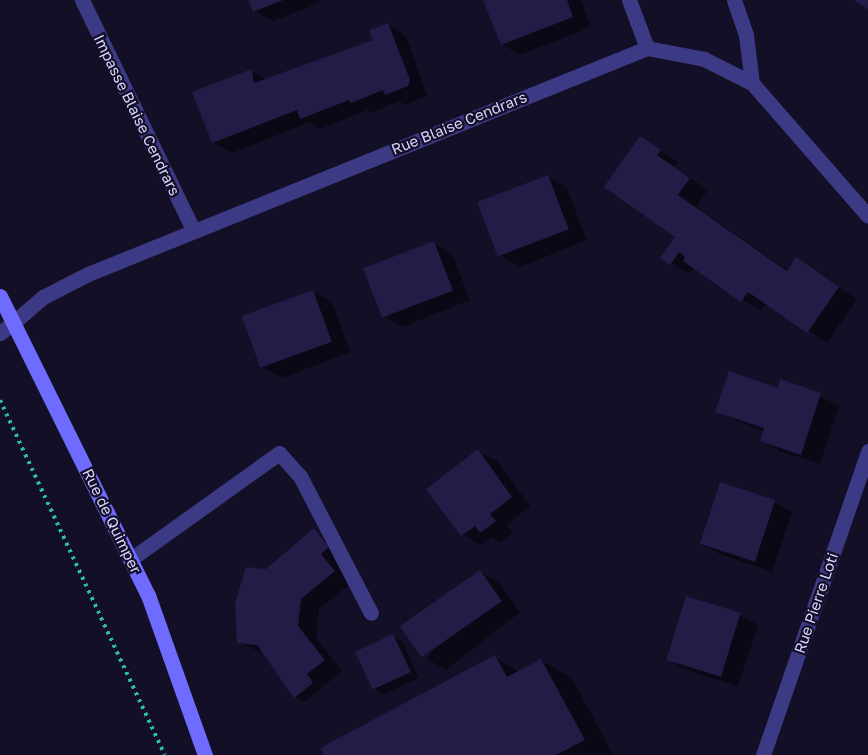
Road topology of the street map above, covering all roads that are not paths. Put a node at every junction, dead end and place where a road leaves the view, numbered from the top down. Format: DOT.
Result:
graph roads {
  1 [pos="81,0"];
  2 [pos="629,0"];
  3 [pos="734,0"];
  4 [pos="647,48"];
  5 [pos="752,83"];
  6 [pos="868,216"];
  7 [pos="193,230"];
  8 [pos="0,296"];
  9 [pos="13,323"];
  10 [pos="0,333"];
  11 [pos="868,451"];
  12 [pos="131,559"];
  13 [pos="371,613"];
  14 [pos="205,755"];
  15 [pos="763,755"];
  1 -- 7 [label="street, Impasse Blaise Cendrars"];
  2 -- 4 [label="street"];
  3 -- 5 [label="street"];
  4 -- 5 [label="street"];
  4 -- 7 [label="street, Rue Blaise Cendrars"];
  5 -- 6 [label="street"];
  7 -- 9 [label="street, Rue Blaise Cendrars"];
  8 -- 9 [label="main road, Rue de Quimper"];
  9 -- 10 [label="street, Rue Blaise Cendrars"];
  9 -- 12 [label="main road, Rue de Quimper"];
  11 -- 15 [label="street, Rue Pierre Loti"];
  12 -- 13 [label="street"];
  12 -- 14 [label="main road, Rue de Quimper"];
}
